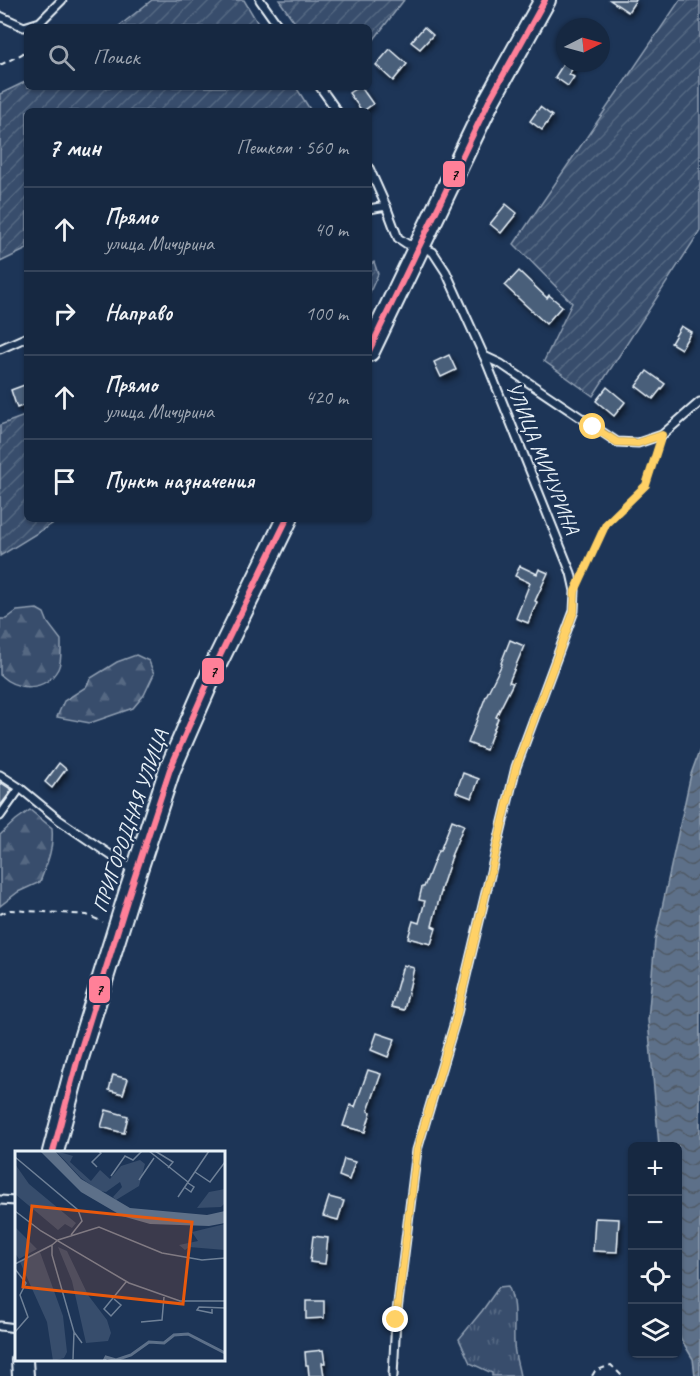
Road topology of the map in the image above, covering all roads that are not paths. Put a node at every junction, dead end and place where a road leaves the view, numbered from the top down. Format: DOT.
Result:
graph roads {
  1 [pos="62,0"];
  2 [pos="261,0"];
  3 [pos="545,0"];
  4 [pos="0,16"];
  5 [pos="34,24"];
  6 [pos="277,24"];
  7 [pos="24,27"];
  8 [pos="323,90"];
  9 [pos="335,108"];
  10 [pos="372,175"];
  11 [pos="386,206"];
  12 [pos="372,208"];
  13 [pos="420,246"];
  14 [pos="24,338"];
  15 [pos="372,345"];
  16 [pos="0,349"];
  17 [pos="484,356"];
  18 [pos="700,402"];
  19 [pos="286,522"];
  20 [pos="0,775"];
  21 [pos="20,788"];
  22 [pos="0,816"];
  23 [pos="136,872"];
  24 [pos="53,1151"];
  25 [pos="0,1200"];
  26 [pos="15,1201"];
  27 [pos="0,1326"];
  28 [pos="15,1328"];
  29 [pos="22,1361"];
  30 [pos="23,1376"];
  31 [pos="393,1376"];
  1 -- 5 [label="lane"];
  2 -- 6 [label="lane"];
  3 -- 13 [label="street"];
  4 -- 7 [label="lane"];
  8 -- 9 [label="lane"];
  10 -- 11 [label="lane, УЛИЦА МИЧУРИНА"];
  11 -- 12 [label="lane"];
  11 -- 13 [label="lane, УЛИЦА МИЧУРИНА"];
  13 -- 15 [label="street"];
  13 -- 17 [label="lane, УЛИЦА МИЧУРИНА"];
  14 -- 16 [label="lane"];
  17 -- 18 [label="lane, УЛИЦА МИЧУРИНА"];
  17 -- 31 [label="lane, УЛИЦА МИЧУРИНА"];
  19 -- 23 [label="street, ПРИГОРОДНАЯ УЛИЦА"];
  20 -- 21 [label="lane"];
  21 -- 22 [label="lane"];
  21 -- 23 [label="lane"];
  23 -- 24 [label="street, ПРИГОРОДНАЯ УЛИЦА"];
  25 -- 26 [label="lane"];
  27 -- 28 [label="lane"];
  29 -- 30 [label="street"];
}
